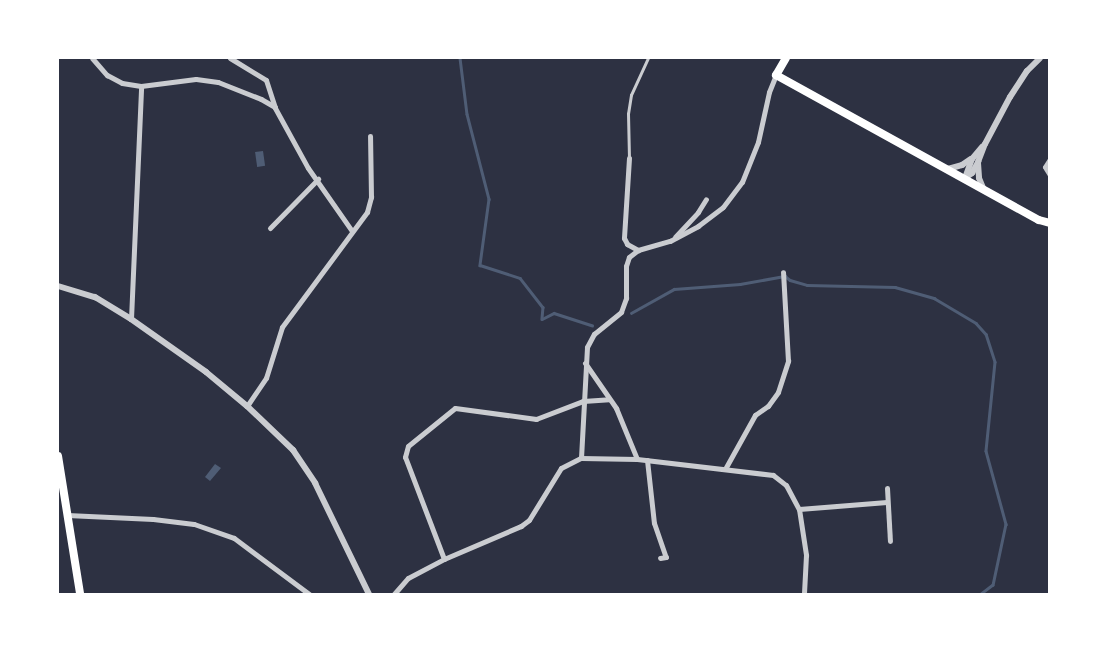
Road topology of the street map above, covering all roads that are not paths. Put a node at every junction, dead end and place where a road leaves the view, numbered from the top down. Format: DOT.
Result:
graph roads {
  1 [pos="92,58"];
  2 [pos="230,58"];
  3 [pos="648,58"];
  4 [pos="786,58"];
  5 [pos="1040,58"];
  6 [pos="776,75"];
  7 [pos="140,86"];
  8 [pos="275,108"];
  9 [pos="370,136"];
  10 [pos="629,158"];
  11 [pos="1050,159"];
  12 [pos="975,160"];
  13 [pos="948,169"];
  14 [pos="1050,175"];
  15 [pos="965,178"];
  16 [pos="318,179"];
  17 [pos="983,188"];
  18 [pos="706,198"];
  19 [pos="1050,223"];
  20 [pos="270,228"];
  21 [pos="352,232"];
  22 [pos="670,241"];
  23 [pos="638,250"];
  24 [pos="783,273"];
  25 [pos="58,286"];
  26 [pos="130,319"];
  27 [pos="585,363"];
  28 [pos="609,399"];
  29 [pos="583,402"];
  30 [pos="247,406"];
  31 [pos="58,456"];
  32 [pos="581,458"];
  33 [pos="637,459"];
  34 [pos="648,460"];
  35 [pos="725,469"];
  36 [pos="887,488"];
  37 [pos="61,502"];
  38 [pos="887,502"];
  39 [pos="799,509"];
  40 [pos="67,515"];
  41 [pos="890,541"];
  42 [pos="660,558"];
  43 [pos="444,559"];
  44 [pos="80,594"];
  45 [pos="308,594"];
  46 [pos="369,594"];
  47 [pos="394,594"];
  48 [pos="804,594"];
  1 -- 7 [label="street"];
  2 -- 8 [label="street"];
  3 -- 10 [label="lane"];
  4 -- 6 [label="main road"];
  5 -- 12 [label="street"];
  6 -- 13 [label="main road"];
  6 -- 22 [label="street"];
  7 -- 8 [label="street"];
  7 -- 26 [label="street"];
  8 -- 16 [label="street"];
  9 -- 21 [label="street"];
  10 -- 23 [label="street"];
  11 -- 14 [label="street"];
  12 -- 13 [label="street"];
  12 -- 15 [label="street"];
  12 -- 17 [label="street"];
  13 -- 15 [label="main road"];
  15 -- 17 [label="main road"];
  16 -- 20 [label="street"];
  16 -- 21 [label="street"];
  17 -- 19 [label="main road"];
  18 -- 22 [label="street"];
  21 -- 30 [label="street"];
  22 -- 23 [label="street"];
  23 -- 27 [label="street"];
  24 -- 35 [label="street"];
  25 -- 26 [label="street"];
  26 -- 30 [label="street"];
  27 -- 28 [label="street"];
  27 -- 29 [label="street"];
  28 -- 29 [label="street"];
  28 -- 33 [label="street"];
  29 -- 32 [label="street"];
  29 -- 43 [label="street"];
  30 -- 46 [label="street"];
  31 -- 37 [label="main road"];
  32 -- 33 [label="street"];
  32 -- 43 [label="street"];
  33 -- 34 [label="street"];
  34 -- 35 [label="street"];
  34 -- 42 [label="street"];
  35 -- 39 [label="street"];
  36 -- 38 [label="street"];
  37 -- 40 [label="main road"];
  38 -- 39 [label="street"];
  38 -- 41 [label="street"];
  39 -- 48 [label="street"];
  40 -- 44 [label="main road"];
  40 -- 45 [label="street"];
  43 -- 47 [label="street"];
}
